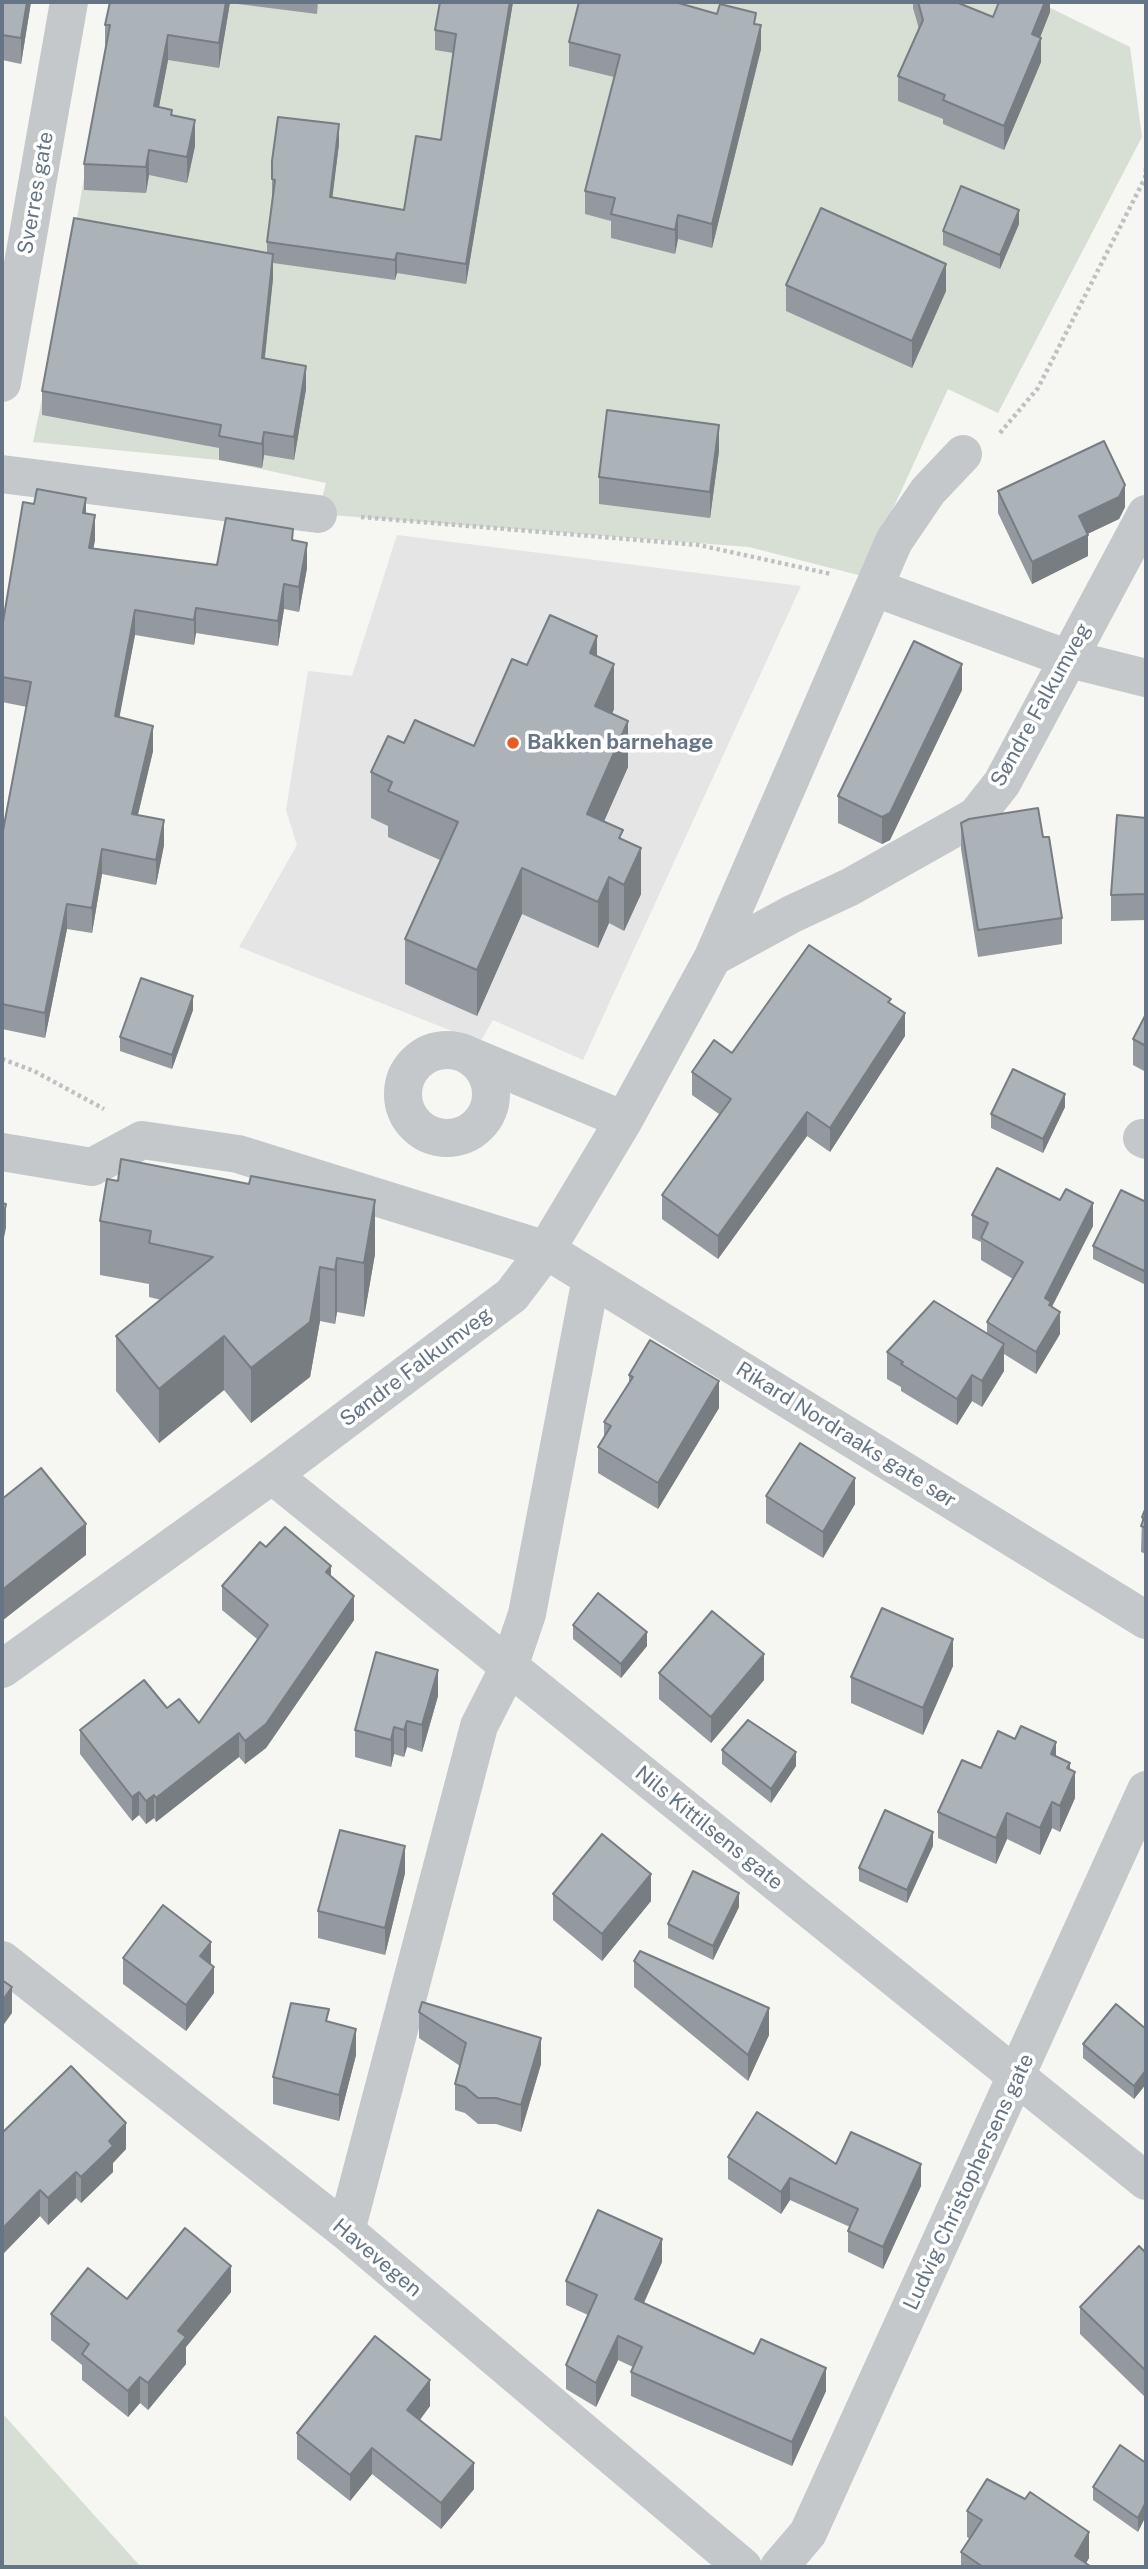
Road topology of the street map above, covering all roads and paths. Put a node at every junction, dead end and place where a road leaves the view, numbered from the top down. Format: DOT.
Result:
graph roads {
  1 [pos="69,2"];
  2 [pos="1146,169"];
  3 [pos="2,383"];
  4 [pos="963,454"];
  5 [pos="2,474"];
  6 [pos="318,514"];
  7 [pos="1146,514"];
  8 [pos="875,588"];
  9 [pos="1066,658"];
  10 [pos="1146,678"];
  11 [pos="713,957"];
  12 [pos="414,1033"];
  13 [pos="2,1059"];
  14 [pos="624,1120"];
  15 [pos="142,1140"];
  16 [pos="2,1152"];
  17 [pos="546,1250"];
  18 [pos="591,1278"];
  19 [pos="272,1475"];
  20 [pos="1146,1620"];
  21 [pos="509,1667"];
  22 [pos="2,1669"];
  23 [pos="1146,1790"];
  24 [pos="2,1961"];
  25 [pos="1017,2078"];
  26 [pos="1146,2181"];
  27 [pos="346,2231"];
  28 [pos="743,2567"];
  29 [pos="779,2567"];
  1 -- 3 [label="street, Sverres gate"];
  2 -- 4 [label="path"];
  4 -- 8 [label="street, Søndre Falkumveg"];
  5 -- 6 [label="street"];
  6 -- 8 [label="path"];
  7 -- 9 [label="street, Søndre Falkumveg"];
  8 -- 9 [label="street"];
  8 -- 11 [label="street, Søndre Falkumveg"];
  9 -- 10 [label="street"];
  9 -- 11 [label="street, Søndre Falkumveg"];
  11 -- 14 [label="street, Søndre Falkumveg"];
  12 -- 14 [label="street"];
  13 -- 15 [label="path"];
  14 -- 17 [label="street, Søndre Falkumveg"];
  15 -- 16 [label="street"];
  15 -- 17 [label="street, Rikard Nordraaks gate sør"];
  17 -- 18 [label="street, Rikard Nordraaks gate sør"];
  17 -- 19 [label="street, Søndre Falkumveg"];
  18 -- 20 [label="street, Rikard Nordraaks gate sør"];
  18 -- 21 [label="street"];
  19 -- 21 [label="street, Nils Kittilsens gate"];
  19 -- 22 [label="street, Søndre Falkumveg"];
  21 -- 25 [label="street, Nils Kittilsens gate"];
  21 -- 27 [label="street"];
  23 -- 25 [label="street, Ludvig Christophersens gate"];
  24 -- 27 [label="street, Havevegen"];
  25 -- 26 [label="street, Nils Kittilsens gate"];
  25 -- 29 [label="street, Ludvig Christophersens gate"];
  27 -- 28 [label="street, Havevegen"];
}
